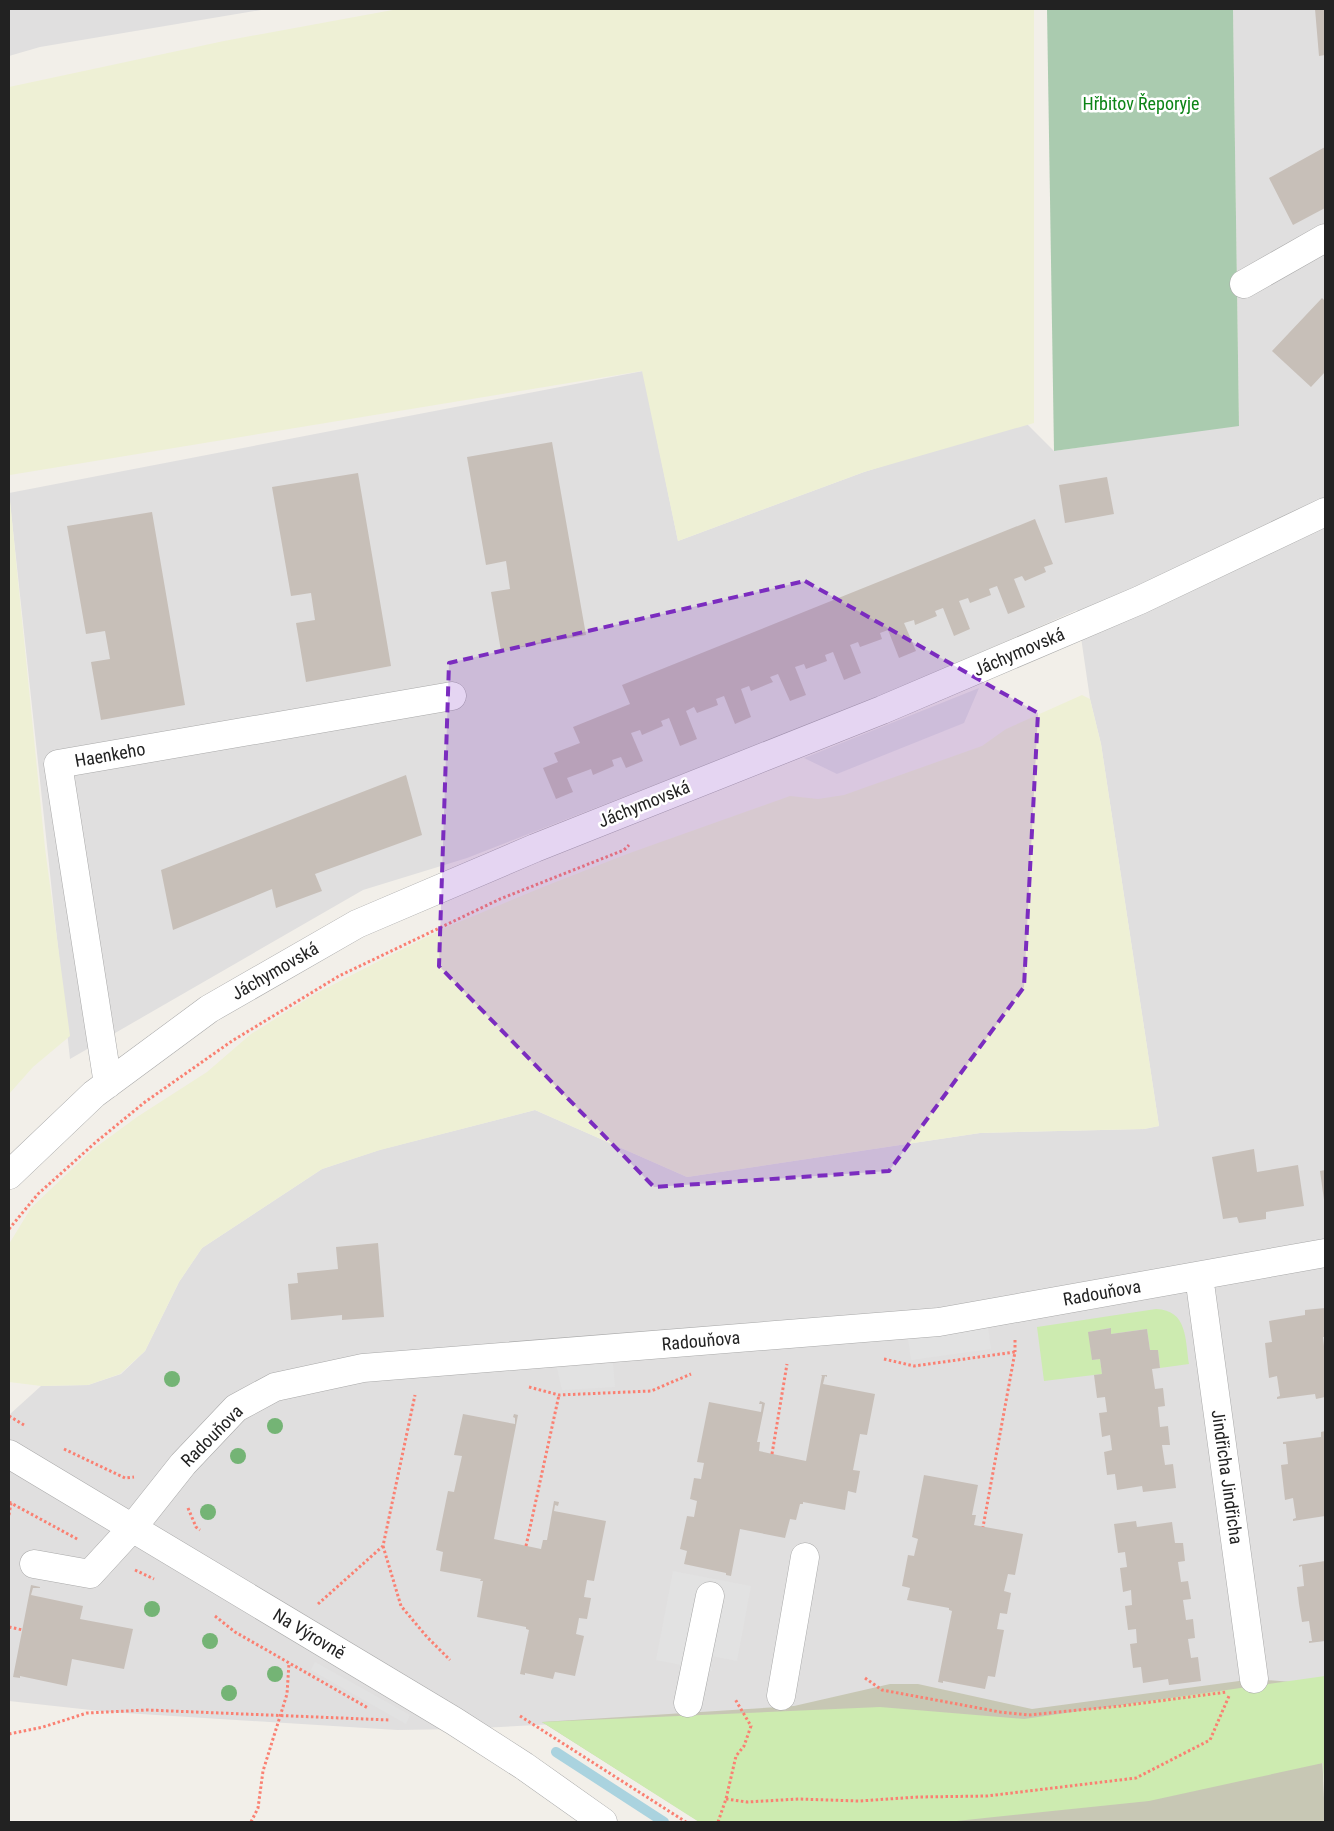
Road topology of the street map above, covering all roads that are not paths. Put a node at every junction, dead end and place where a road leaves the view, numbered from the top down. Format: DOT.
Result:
graph roads {
  1 [pos="1325,238"];
  2 [pos="1244,284"];
  3 [pos="1325,512"];
  4 [pos="452,696"];
  5 [pos="108,1084"];
  6 [pos="9,1175"];
  7 [pos="1325,1253"];
  8 [pos="1199,1276"];
  9 [pos="9,1454"];
  10 [pos="133,1527"];
  11 [pos="805,1557"];
  12 [pos="34,1564"];
  13 [pos="710,1596"];
  14 [pos="1254,1680"];
  15 [pos="780,1696"];
  16 [pos="688,1703"];
  17 [pos="603,1822"];
  1 -- 2 [label="street"];
  3 -- 5 [label="street, Jáchymovská"];
  4 -- 5 [label="street, Haenkeho"];
  5 -- 6 [label="street, Jáchymovská"];
  7 -- 8 [label="street, Radouňova"];
  8 -- 10 [label="street, Radouňova"];
  8 -- 14 [label="street, Jindřicha Jindřicha"];
  9 -- 10 [label="street, Na Výrovně"];
  10 -- 12 [label="street, Radouňova"];
  10 -- 17 [label="street, Na Výrovně"];
  11 -- 15 [label="street"];
  13 -- 16 [label="street"];
}
